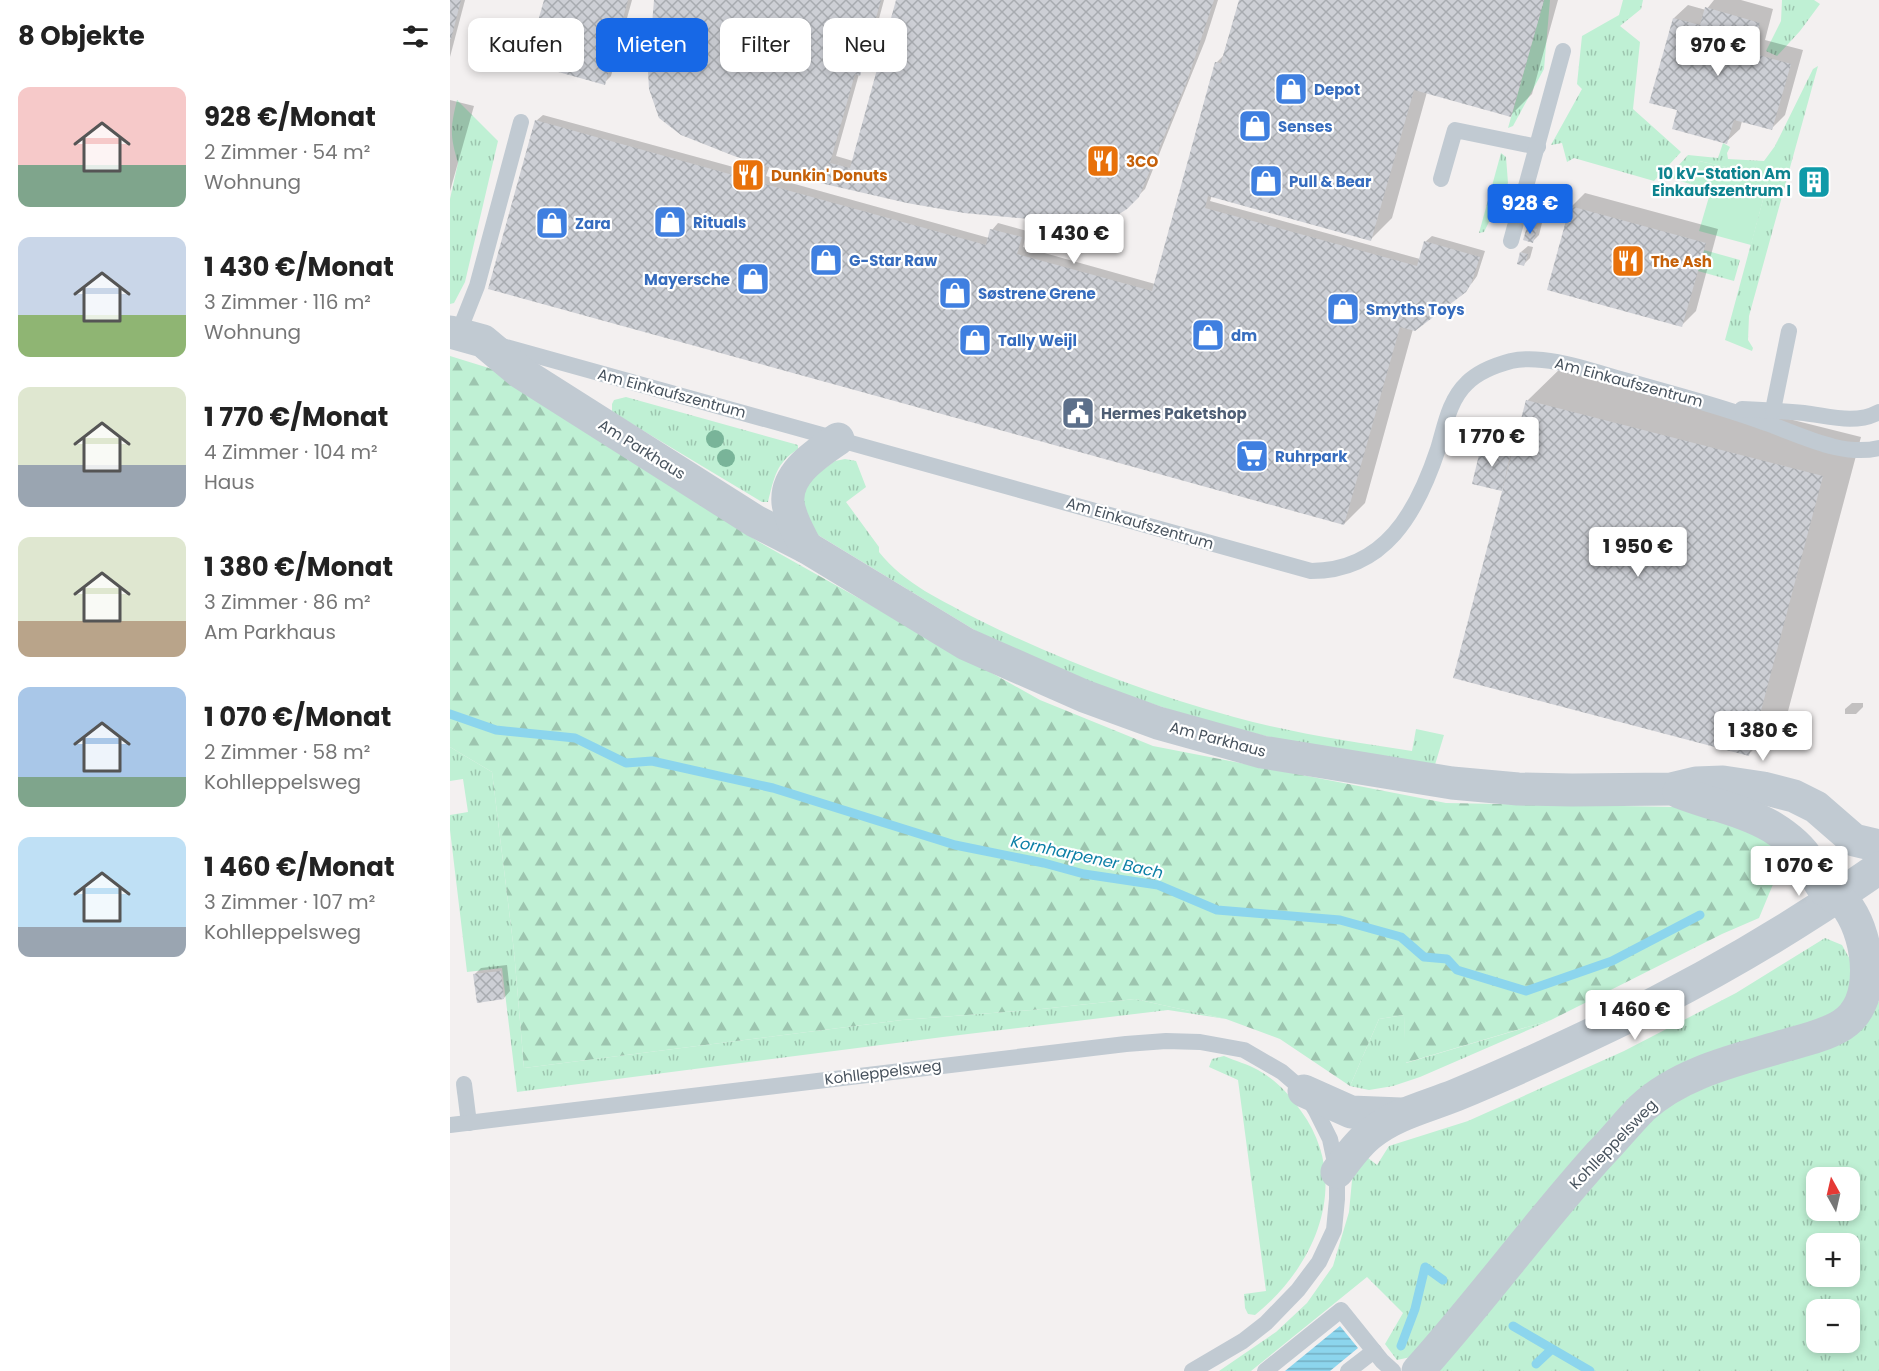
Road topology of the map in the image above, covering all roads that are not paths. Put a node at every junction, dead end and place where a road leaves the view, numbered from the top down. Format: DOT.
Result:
graph roads {
  1 [pos="1563,51"];
  2 [pos="521,122"];
  3 [pos="1538,147"];
  4 [pos="1441,179"];
  5 [pos="1511,241"];
  6 [pos="1789,331"];
  7 [pos="464,336"];
  8 [pos="1729,409"];
  9 [pos="1773,410"];
  10 [pos="1879,412"];
  11 [pos="838,439"];
  12 [pos="1879,448"];
  13 [pos="806,547"];
  14 [pos="1671,789"];
  15 [pos="1879,846"];
  16 [pos="1879,868"];
  17 [pos="1836,898"];
  18 [pos="464,1084"];
  19 [pos="1304,1091"];
  20 [pos="1401,1114"];
  21 [pos="468,1123"];
  22 [pos="450,1125"];
  23 [pos="1337,1172"];
  24 [pos="1374,1351"];
  25 [pos="1192,1371"];
  26 [pos="1265,1371"];
  27 [pos="1348,1371"];
  28 [pos="1394,1371"];
  29 [pos="1418,1371"];
  1 -- 3 [label="lane"];
  2 -- 7 [label="lane"];
  3 -- 4 [label="lane"];
  3 -- 5 [label="lane"];
  6 -- 9 [label="lane"];
  7 -- 11 [label="lane, Am Einkaufszentrum"];
  7 -- 13 [label="street, Am Parkhaus"];
  8 -- 9 [label="lane, Am Einkaufszentrum"];
  8 -- 11 [label="lane, Am Einkaufszentrum"];
  8 -- 12 [label="lane, Am Einkaufszentrum"];
  9 -- 10 [label="lane, Am Einkaufszentrum"];
  11 -- 13 [label="street"];
  13 -- 14 [label="street, Am Parkhaus"];
  14 -- 15 [label="street, Am Parkhaus"];
  14 -- 17 [label="street, Am Parkhaus"];
  16 -- 17 [label="street, Kohlleppelsweg"];
  17 -- 20 [label="street, Kohlleppelsweg"];
  17 -- 29 [label="street, Kohlleppelsweg"];
  18 -- 21 [label="lane"];
  19 -- 20 [label="street, Kohlleppelsweg"];
  19 -- 21 [label="lane, Kohlleppelsweg"];
  19 -- 23 [label="lane, Kohlleppelsweg"];
  20 -- 23 [label="street, Kohlleppelsweg"];
  21 -- 22 [label="lane, Kohlleppelsweg"];
  23 -- 25 [label="lane, Kohlleppelsweg"];
  24 -- 26 [label="lane"];
  24 -- 27 [label="lane"];
  24 -- 28 [label="lane"];
}
